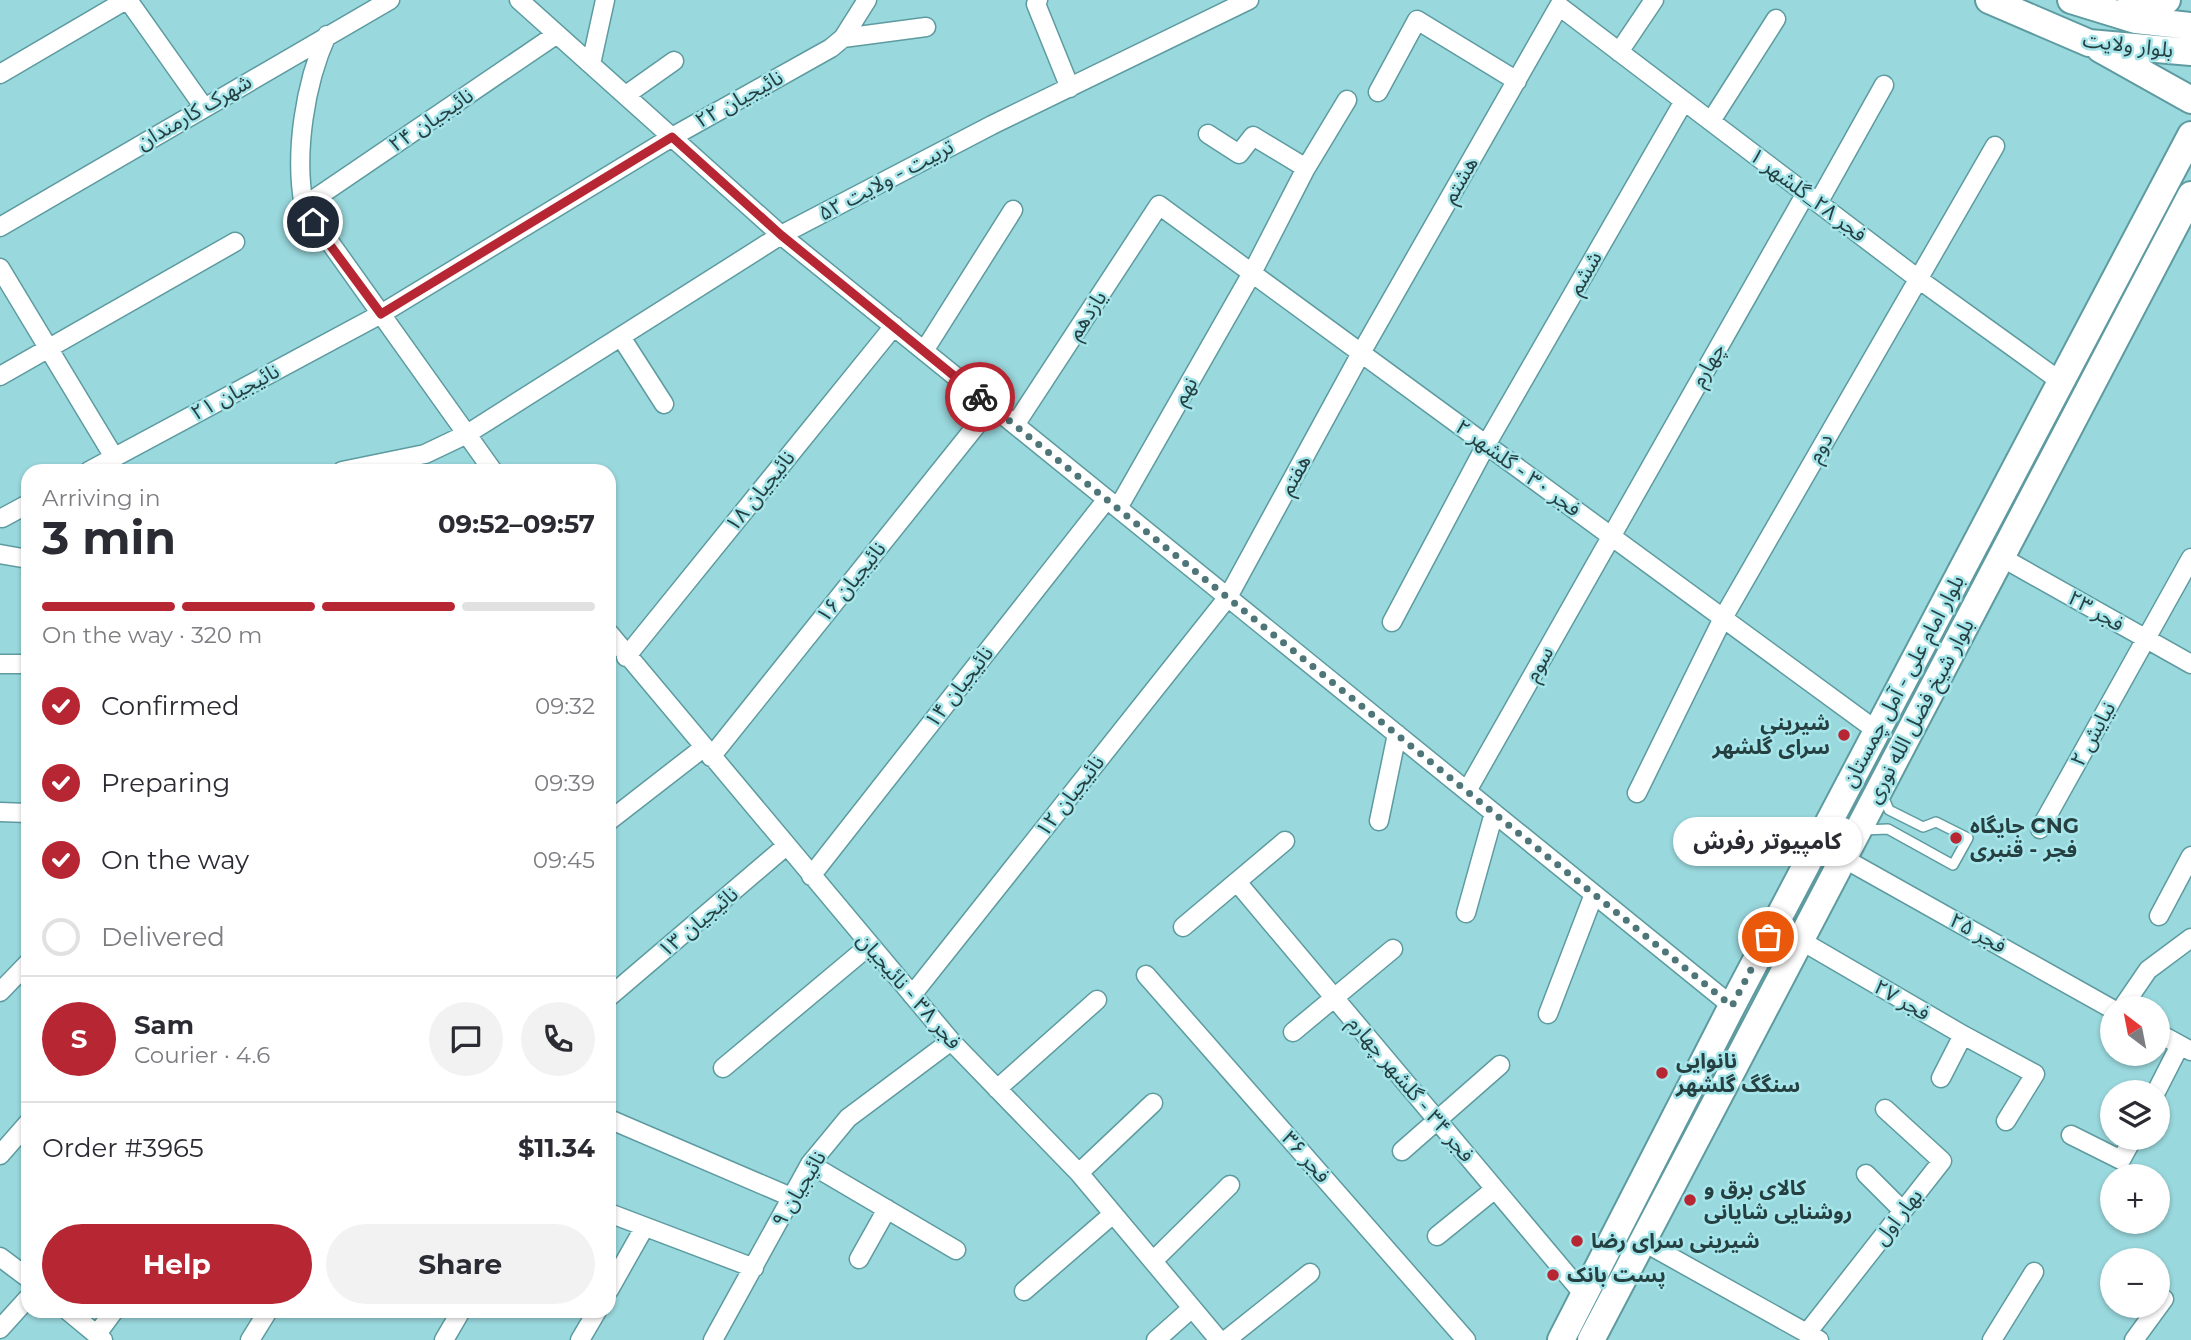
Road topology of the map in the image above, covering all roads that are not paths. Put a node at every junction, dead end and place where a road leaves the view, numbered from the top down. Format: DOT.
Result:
graph roads {
  1 [pos="127,0"];
  2 [pos="390,0"];
  3 [pos="519,0"];
  4 [pos="605,0"];
  5 [pos="867,0"];
  6 [pos="1038,0"];
  7 [pos="1250,0"];
  8 [pos="1654,0"];
  9 [pos="1989,0"];
  10 [pos="2071,0"];
  11 [pos="2167,0"];
  12 [pos="1559,6"];
  13 [pos="2125,17"];
  14 [pos="1776,19"];
  15 [pos="2191,26"];
  16 [pos="926,27"];
  17 [pos="327,34"];
  18 [pos="557,34"];
  19 [pos="842,38"];
  20 [pos="2090,43"];
  21 [pos="2127,48"];
  22 [pos="1619,52"];
  23 [pos="2191,52"];
  24 [pos="674,61"];
  25 [pos="591,64"];
  26 [pos="0,74"];
  27 [pos="1517,81"];
  28 [pos="1884,85"];
  29 [pos="1070,88"];
  30 [pos="1378,92"];
  31 [pos="626,95"];
  32 [pos="1347,100"];
  33 [pos="2191,100"];
  34 [pos="1685,101"];
  35 [pos="203,106"];
  36 [pos="1711,121"];
  37 [pos="1208,134"];
  38 [pos="2191,135"];
  39 [pos="672,137"];
  40 [pos="1995,146"];
  41 [pos="1306,168"];
  42 [pos="2191,195"];
  43 [pos="1812,198"];
  44 [pos="1159,205"];
  45 [pos="304,206"];
  46 [pos="1013,209"];
  47 [pos="2185,221"];
  48 [pos="0,226"];
  49 [pos="781,235"];
  50 [pos="236,242"];
  51 [pos="2120,267"];
  52 [pos="0,268"];
  53 [pos="1252,273"];
  54 [pos="1917,278"];
  55 [pos="2145,282"];
  56 [pos="381,314"];
  57 [pos="2090,324"];
  58 [pos="894,326"];
  59 [pos="621,337"];
  60 [pos="2115,339"];
  61 [pos="49,348"];
  62 [pos="924,351"];
  63 [pos="1361,353"];
  64 [pos="0,376"];
  65 [pos="2060,382"];
  66 [pos="664,404"];
  67 [pos="992,406"];
  68 [pos="1016,425"];
  69 [pos="467,434"];
  70 [pos="1486,445"];
  71 [pos="114,457"];
  72 [pos="102,464"];
  73 [pos="376,464"];
  74 [pos="488,464"];
  75 [pos="1112,504"];
  76 [pos="21,508"];
  77 [pos="2,518"];
  78 [pos="1611,536"];
  79 [pos="0,554"];
  80 [pos="2001,557"];
  81 [pos="21,558"];
  82 [pos="2191,558"];
  83 [pos="1228,597"];
  84 [pos="1723,618"];
  85 [pos="1392,622"];
  86 [pos="2145,639"];
  87 [pos="616,643"];
  88 [pos="626,657"];
  89 [pos="0,664"];
  90 [pos="21,664"];
  91 [pos="2191,664"];
  92 [pos="1877,731"];
  93 [pos="1397,734"];
  94 [pos="707,752"];
  95 [pos="1880,788"];
  96 [pos="1467,791"];
  97 [pos="1637,793"];
  98 [pos="0,812"];
  99 [pos="21,813"];
  100 [pos="1494,813"];
  101 [pos="616,816"];
  102 [pos="1379,821"];
  103 [pos="2040,829"];
  104 [pos="1858,831"];
  105 [pos="1285,841"];
  106 [pos="786,846"];
  107 [pos="2191,856"];
  108 [pos="1843,858"];
  109 [pos="811,876"];
  110 [pos="1237,882"];
  111 [pos="1594,894"];
  112 [pos="1466,913"];
  113 [pos="2159,915"];
  114 [pos="1184,927"];
  115 [pos="2191,938"];
  116 [pos="1800,940"];
  117 [pos="870,945"];
  118 [pos="1393,949"];
  119 [pos="21,970"];
  120 [pos="1146,975"];
  121 [pos="616,991"];
  122 [pos="0,992"];
  123 [pos="912,995"];
  124 [pos="2130,996"];
  125 [pos="1335,999"];
  126 [pos="1097,1000"];
  127 [pos="2100,1002"];
  128 [pos="1732,1006"];
  129 [pos="1548,1014"];
  130 [pos="1293,1032"];
  131 [pos="1963,1035"];
  132 [pos="2170,1039"];
  133 [pos="951,1041"];
  134 [pos="2186,1048"];
  135 [pos="1500,1065"];
  136 [pos="723,1068"];
  137 [pos="1941,1077"];
  138 [pos="2164,1080"];
  139 [pos="998,1089"];
  140 [pos="1153,1103"];
  141 [pos="1885,1109"];
  142 [pos="1438,1121"];
  143 [pos="2006,1121"];
  144 [pos="616,1122"];
  145 [pos="21,1131"];
  146 [pos="2071,1135"];
  147 [pos="2100,1150"];
  148 [pos="2101,1150"];
  149 [pos="2126,1150"];
  150 [pos="1402,1152"];
  151 [pos="0,1155"];
  152 [pos="810,1164"];
  153 [pos="1079,1173"];
  154 [pos="1866,1174"];
  155 [pos="1230,1185"];
  156 [pos="1495,1189"];
  157 [pos="791,1197"];
  158 [pos="887,1209"];
  159 [pos="1903,1211"];
  160 [pos="1113,1214"];
  161 [pos="616,1216"];
  162 [pos="644,1228"];
  163 [pos="1437,1236"];
  164 [pos="1642,1241"];
  165 [pos="957,1250"];
  166 [pos="0,1256"];
  167 [pos="859,1259"];
  168 [pos="1153,1261"];
  169 [pos="754,1268"];
  170 [pos="21,1272"];
  171 [pos="2034,1272"];
  172 [pos="1310,1273"];
  173 [pos="616,1278"];
  174 [pos="1024,1291"];
  175 [pos="1585,1296"];
  176 [pos="21,1306"];
  177 [pos="1192,1307"];
  178 [pos="77,1318"];
  179 [pos="110,1318"];
  180 [pos="264,1318"];
  181 [pos="457,1318"];
  182 [pos="593,1318"];
  183 [pos="2150,1318"];
  184 [pos="0,1329"];
  185 [pos="1813,1336"];
  186 [pos="100,1337"];
  187 [pos="250,1340"];
  188 [pos="444,1340"];
  189 [pos="580,1340"];
  190 [pos="713,1340"];
  191 [pos="1156,1340"];
  192 [pos="1219,1340"];
  193 [pos="1226,1340"];
  194 [pos="1466,1340"];
  195 [pos="1561,1340"];
  196 [pos="1591,1340"];
  197 [pos="1992,1340"];
  198 [pos="2134,1340"];
  1 -- 26 [label="street"];
  1 -- 35 [label="street"];
  2 -- 17 [label="street, شهرک کارمندان"];
  3 -- 18 [label="street"];
  4 -- 25 [label="street"];
  5 -- 19 [label="street, نائیجیان ۲۲"];
  6 -- 29 [label="street"];
  7 -- 29 [label="street, تربیت - ولایت ۵۲"];
  8 -- 22 [label="street"];
  9 -- 20 [label="main road, بلوار ولایت"];
  10 -- 13 [label="main road, بلوار ولایت"];
  11 -- 13 [label="main road"];
  12 -- 22 [label="street, فجر ۲۸_گلشهر ۱"];
  12 -- 27 [label="street, هشتم"];
  13 -- 15 [label="main road, بلوار ولایت"];
  13 -- 21 [label="main road"];
  14 -- 36 [label="street"];
  16 -- 19 [label="street"];
  17 -- 35 [label="street, شهرک کارمندان"];
  17 -- 45 [label="street"];
  18 -- 25 [label="street"];
  18 -- 45 [label="street, نائیجیان ۲۴"];
  19 -- 39 [label="street, نائیجیان ۲۲"];
  20 -- 21 [label="main road, بلوار ولایت"];
  20 -- 33 [label="main road"];
  21 -- 23 [label="main road, بلوار ولایت"];
  22 -- 34 [label="street, فجر ۲۸_گلشهر ۱"];
  24 -- 31 [label="street"];
  25 -- 31 [label="street"];
  27 -- 30 [label="street"];
  27 -- 63 [label="street, هشتم"];
  28 -- 43 [label="street, چهارم"];
  29 -- 49 [label="street, تربیت - ولایت ۵۲"];
  31 -- 39 [label="street"];
  32 -- 41 [label="street, نهم"];
  34 -- 36 [label="street, فجر ۲۸_گلشهر ۱"];
  34 -- 70 [label="street, ششم"];
  35 -- 48 [label="street, شهرک کارمندان"];
  36 -- 43 [label="street, فجر ۲۸_گلشهر ۱"];
  37 -- 41 [label="street"];
  38 -- 51 [label="main road, بلوار امام علی - آمل چمستان"];
  39 -- 49 [label="street"];
  39 -- 56 [label="street, نائیجیان ۲۲"];
  40 -- 54 [label="street, دوم"];
  41 -- 53 [label="street, نهم"];
  42 -- 47 [label="main road, بلوار شیخ فضل الله نوری"];
  43 -- 54 [label="street, فجر ۲۸_گلشهر ۱"];
  43 -- 78 [label="street, چهارم"];
  44 -- 53 [label="street, فجر ۳۰ - گلشهر ۲"];
  44 -- 68 [label="street, یازدهم"];
  45 -- 56 [label="street"];
  46 -- 62 [label="street"];
  47 -- 55 [label="main road, بلوار شیخ فضل الله نوری"];
  49 -- 58 [label="street"];
  49 -- 59 [label="street, تربیت - ولایت ۵۲"];
  50 -- 61 [label="street"];
  51 -- 55 [label="main road"];
  51 -- 57 [label="main road, بلوار امام علی - آمل چمستان"];
  52 -- 61 [label="street"];
  53 -- 63 [label="street, فجر ۳۰ - گلشهر ۲"];
  53 -- 75 [label="street, نهم"];
  54 -- 65 [label="street, فجر ۲۸_گلشهر ۱"];
  54 -- 84 [label="street, دوم"];
  55 -- 60 [label="main road, بلوار شیخ فضل الله نوری"];
  56 -- 69 [label="street"];
  56 -- 71 [label="street, نائیجیان ۲۱"];
  57 -- 60 [label="main road"];
  57 -- 65 [label="main road, بلوار امام علی - آمل چمستان"];
  58 -- 62 [label="street"];
  58 -- 88 [label="street, نائیجیان ۱۸"];
  59 -- 66 [label="street"];
  59 -- 69 [label="street, تربیت - ولایت ۵۲"];
  60 -- 80 [label="main road, بلوار شیخ فضل الله نوری"];
  61 -- 64 [label="street"];
  61 -- 71 [label="street"];
  62 -- 67 [label="street"];
  63 -- 70 [label="street, فجر ۳۰ - گلشهر ۲"];
  63 -- 83 [label="street, هفتم"];
  65 -- 92 [label="main road, بلوار امام علی - آمل چمستان"];
  67 -- 68 [label="street"];
  67 -- 94 [label="street, نائیجیان ۱۶"];
  68 -- 75 [label="street"];
  69 -- 73 [label="street, تربیت - ولایت ۵۲"];
  69 -- 74 [label="street"];
  70 -- 78 [label="street, فجر ۳۰ - گلشهر ۲"];
  70 -- 85 [label="street, ششم"];
  71 -- 72 [label="street, نائیجیان ۲۱"];
  75 -- 83 [label="street"];
  75 -- 109 [label="street, نائیجیان ۱۴"];
  76 -- 77 [label="street"];
  78 -- 84 [label="street, فجر ۳۰ - گلشهر ۲"];
  78 -- 96 [label="street, سوم"];
  79 -- 81 [label="street"];
  80 -- 86 [label="street, فجر ۲۳"];
  80 -- 95 [label="main road, بلوار شیخ فضل الله نوری"];
  82 -- 86 [label="street, نیایش ۲"];
  83 -- 93 [label="street"];
  83 -- 123 [label="street, نائیجیان ۱۲"];
  84 -- 92 [label="street, فجر ۳۰ - گلشهر ۲"];
  84 -- 97 [label="street, دوم"];
  86 -- 91 [label="street, فجر ۲۳"];
  86 -- 103 [label="street, نیایش ۲"];
  87 -- 88 [label="street, فجر ۳۸ - نائیجیان"];
  88 -- 94 [label="street, فجر ۳۸ - نائیجیان"];
  89 -- 90 [label="street"];
  92 -- 128 [label="main road, بلوار امام علی - آمل چمستان"];
  93 -- 96 [label="street"];
  93 -- 102 [label="street"];
  94 -- 101 [label="street, نائیجیان ۱۶"];
  94 -- 106 [label="street, فجر ۳۸ - نائیجیان"];
  95 -- 104 [label="main road, بلوار شیخ فضل الله نوری"];
  95 -- 104 [label="lane"];
  96 -- 100 [label="street"];
  98 -- 99 [label="street"];
  100 -- 111 [label="street"];
  100 -- 112 [label="street"];
  104 -- 108 [label="main road, بلوار شیخ فضل الله نوری"];
  105 -- 110 [label="street"];
  106 -- 109 [label="street, فجر ۳۸ - نائیجیان"];
  106 -- 121 [label="street, نائیجیان ۱۳"];
  107 -- 113 [label="street"];
  108 -- 116 [label="main road, بلوار شیخ فضل الله نوری"];
  108 -- 127 [label="street, فجر ۲۵"];
  109 -- 117 [label="street, فجر ۳۸ - نائیجیان"];
  110 -- 114 [label="street"];
  110 -- 125 [label="street, فجر ۳۴ - گلشهر چهارم"];
  111 -- 128 [label="street"];
  111 -- 129 [label="street"];
  115 -- 124 [label="street"];
  116 -- 131 [label="street, فجر ۲۷"];
  116 -- 164 [label="main road, بلوار شیخ فضل الله نوری"];
  117 -- 123 [label="street, فجر ۳۸ - نائیجیان"];
  117 -- 136 [label="street"];
  118 -- 125 [label="street"];
  119 -- 122 [label="street"];
  120 -- 194 [label="street, فجر ۳۶"];
  123 -- 133 [label="street, فجر ۳۸ - نائیجیان"];
  125 -- 130 [label="street"];
  125 -- 142 [label="street, فجر ۳۴ - گلشهر چهارم"];
  126 -- 139 [label="street"];
  128 -- 175 [label="main road, بلوار امام علی - آمل چمستان"];
  131 -- 137 [label="street"];
  131 -- 143 [label="street, فجر ۲۷"];
  132 -- 134 [label="street"];
  133 -- 139 [label="street, فجر ۳۸ - نائیجیان"];
  133 -- 152 [label="street, نائیجیان ۹"];
  134 -- 138 [label="street"];
  135 -- 142 [label="street"];
  139 -- 153 [label="street, فجر ۳۸ - نائیجیان"];
  140 -- 153 [label="street"];
  141 -- 159 [label="street, بهار اول"];
  142 -- 150 [label="street"];
  142 -- 156 [label="street, فجر ۳۴ - گلشهر چهارم"];
  144 -- 157 [label="street"];
  145 -- 151 [label="street"];
  146 -- 147 [label="street"];
  148 -- 149 [label="street"];
  152 -- 157 [label="street, نائیجیان ۹"];
  152 -- 158 [label="street"];
  153 -- 160 [label="street, فجر ۳۸ - نائیجیان"];
  154 -- 159 [label="street"];
  155 -- 168 [label="street"];
  156 -- 163 [label="street"];
  156 -- 175 [label="street, فجر ۳۴ - گلشهر چهارم"];
  157 -- 169 [label="street, نائیجیان ۹"];
  158 -- 165 [label="street"];
  158 -- 167 [label="street"];
  159 -- 185 [label="street, بهار اول"];
  160 -- 168 [label="street, فجر ۳۸ - نائیجیان"];
  160 -- 174 [label="street"];
  161 -- 162 [label="street"];
  162 -- 169 [label="street"];
  162 -- 173 [label="street"];
  164 -- 185 [label="street"];
  164 -- 196 [label="main road, بلوار شیخ فضل الله نوری"];
  166 -- 170 [label="street"];
  168 -- 177 [label="street, فجر ۳۸ - نائیجیان"];
  169 -- 190 [label="street, نائیجیان ۹"];
  171 -- 197 [label="street"];
  172 -- 193 [label="street"];
  175 -- 195 [label="main road, بلوار امام علی - آمل چمستان"];
  176 -- 184 [label="street"];
  177 -- 191 [label="street"];
  177 -- 192 [label="street, فجر ۳۸ - نائیجیان"];
  178 -- 186 [label="street"];
  179 -- 186 [label="street"];
  180 -- 187 [label="street"];
  181 -- 188 [label="street"];
  182 -- 189 [label="street"];
  183 -- 198 [label="street"];
}
